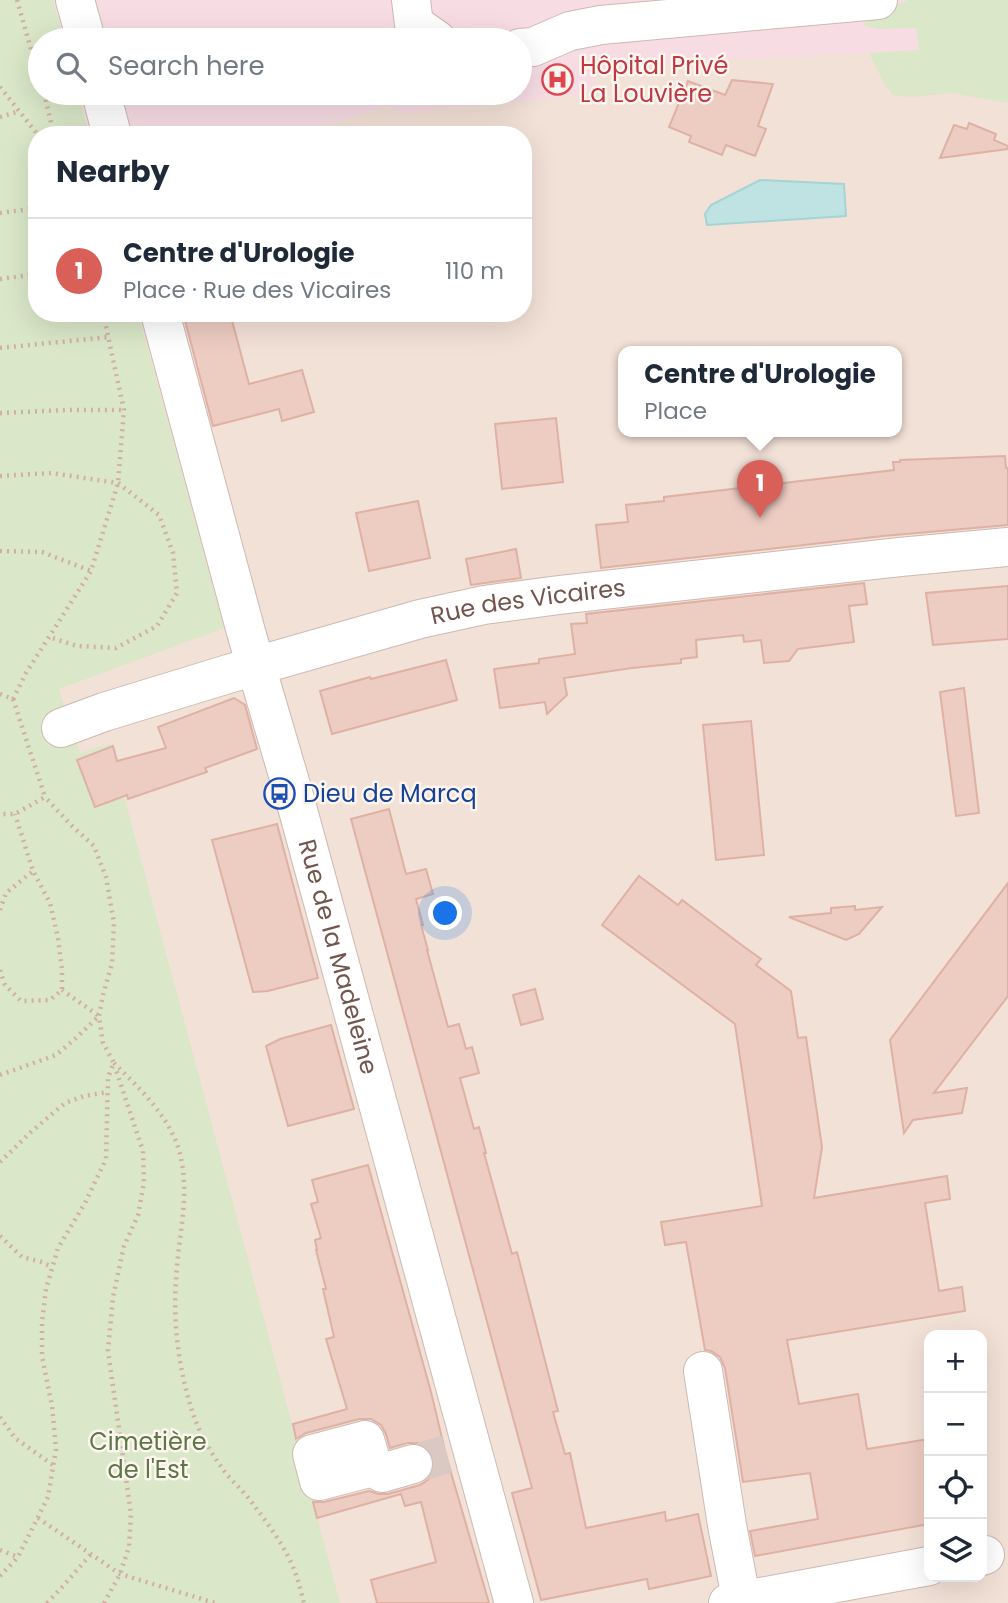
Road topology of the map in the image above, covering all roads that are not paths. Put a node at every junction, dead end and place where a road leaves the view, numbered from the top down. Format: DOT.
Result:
graph roads {
  1 [pos="75,0"];
  2 [pos="411,0"];
  3 [pos="861,1"];
  4 [pos="83,28"];
  5 [pos="420,28"];
  6 [pos="532,47"];
  7 [pos="103,105"];
  8 [pos="109,126"];
  9 [pos="162,322"];
  10 [pos="1008,547"];
  11 [pos="256,667"];
  12 [pos="61,728"];
  13 [pos="703,1371"];
  14 [pos="444,1455"];
  15 [pos="373,1467"];
  16 [pos="924,1567"];
  17 [pos="737,1602"];
  18 [pos="514,1603"];
  1 -- 4 [label="street"];
  2 -- 5 [label="street"];
  3 -- 6 [label="street"];
  7 -- 8 [label="street"];
  9 -- 11 [label="street, Rue de la Madeleine"];
  10 -- 11 [label="street, Rue des Vicaires"];
  11 -- 12 [label="street, Rue des Vicaires"];
  11 -- 14 [label="street, Rue de la Madeleine"];
  13 -- 17 [label="street"];
  14 -- 15 [label="street"];
  14 -- 18 [label="street, Rue de la Madeleine"];
  16 -- 17 [label="street"];
}
